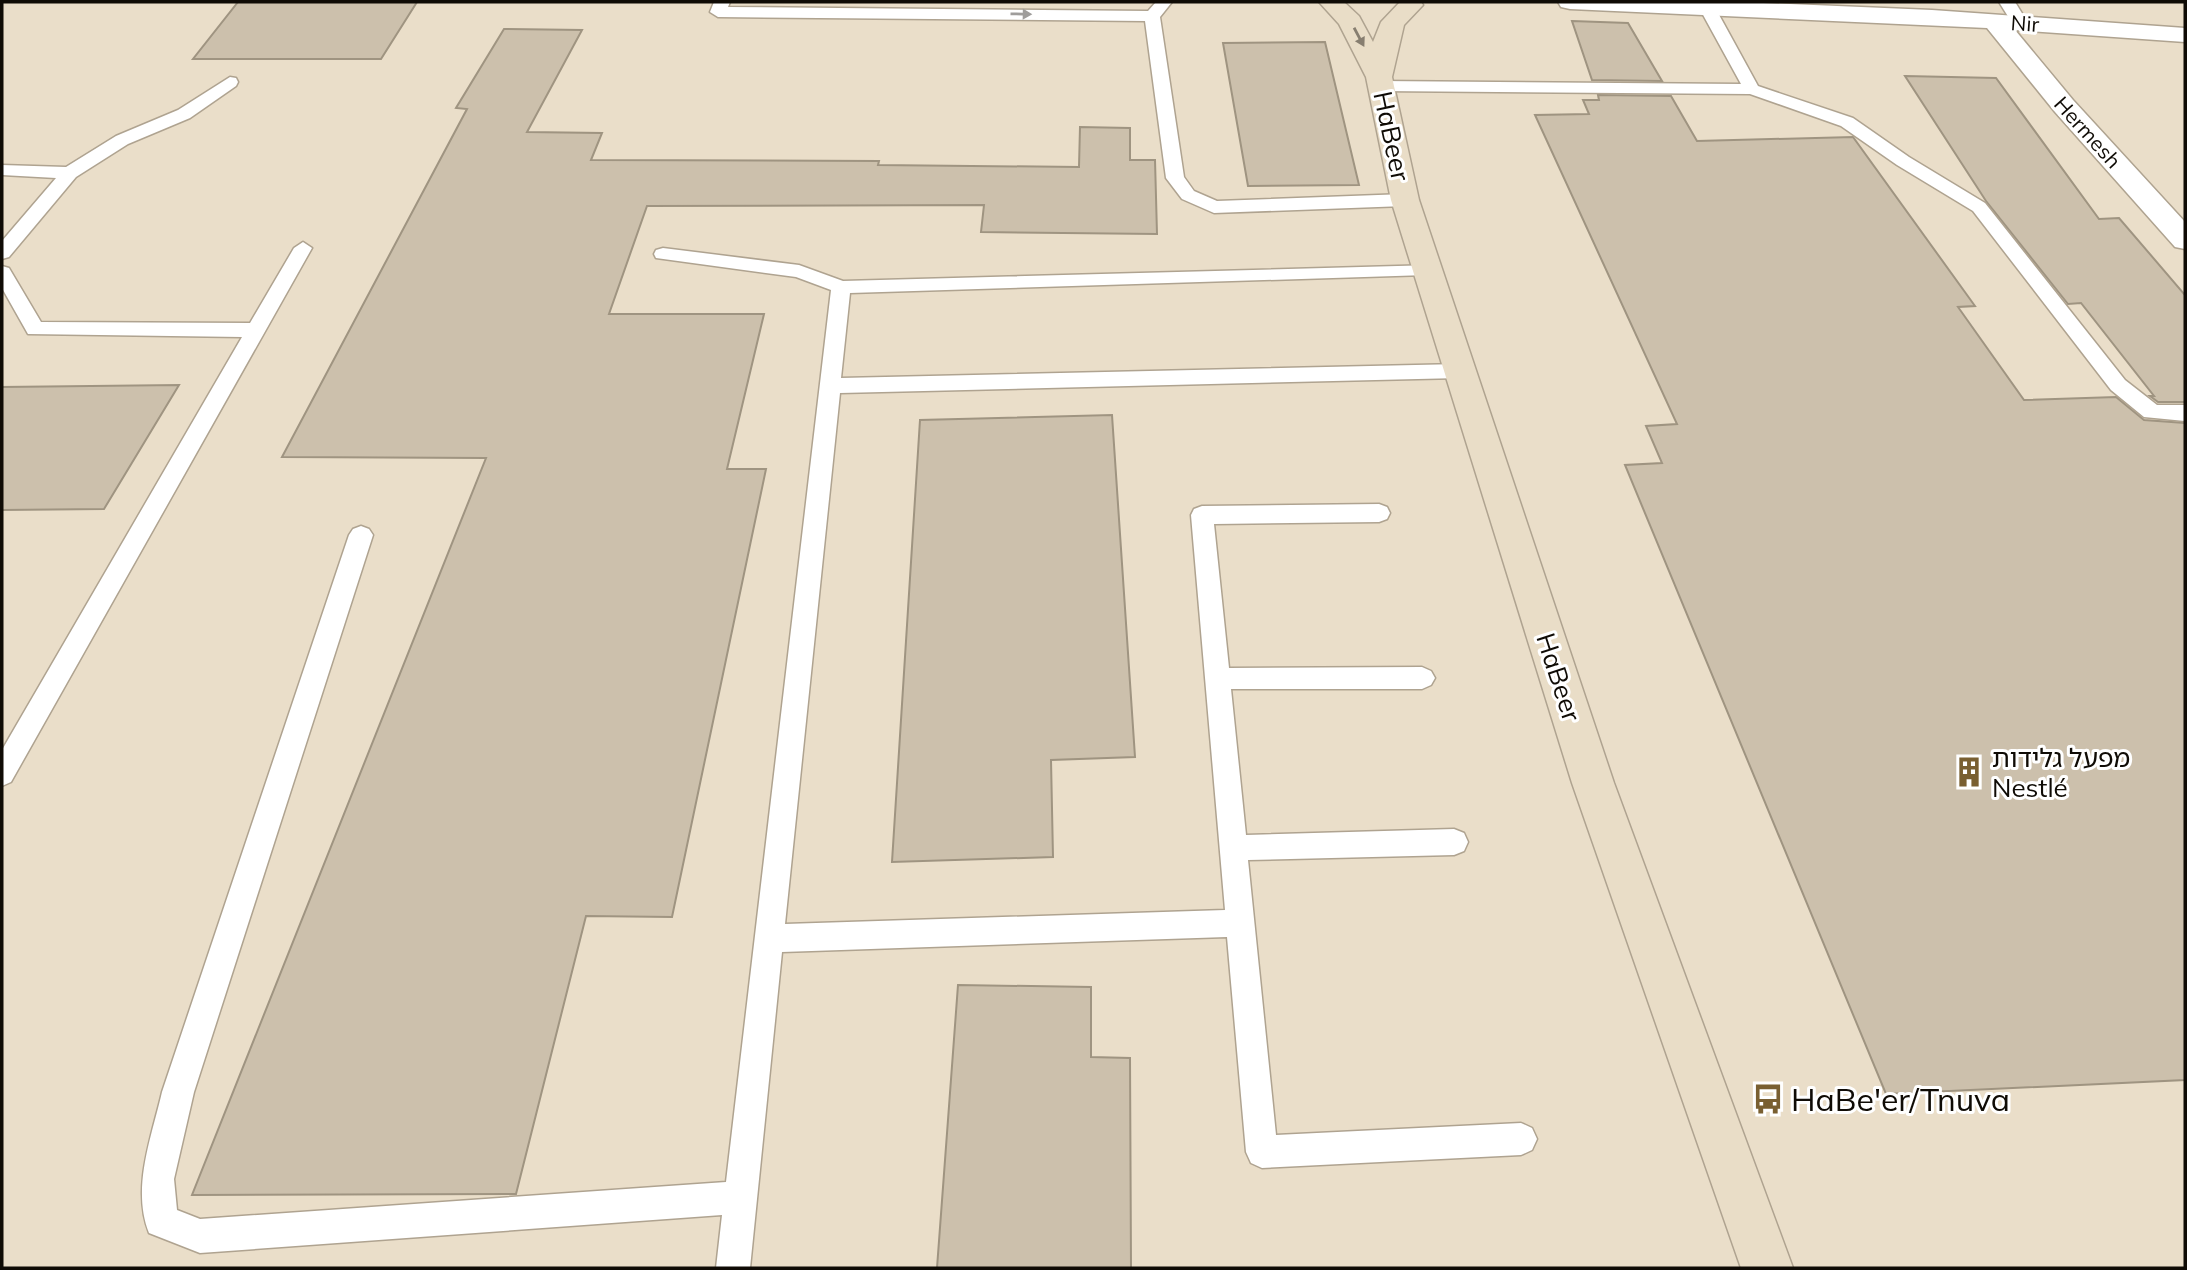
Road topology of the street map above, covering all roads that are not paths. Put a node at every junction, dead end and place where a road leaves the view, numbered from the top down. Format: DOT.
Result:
graph roads {
  1 [pos="722,2"];
  2 [pos="1331,2"];
  3 [pos="1570,2"];
  4 [pos="1606,2"];
  5 [pos="1417,4"];
  6 [pos="1362,5"];
  7 [pos="1706,5"];
  8 [pos="918,7"];
  9 [pos="1840,7"];
  10 [pos="1158,9"];
  11 [pos="2007,15"];
  12 [pos="2185,35"];
  13 [pos="230,82"];
  14 [pos="1380,82"];
  15 [pos="1752,89"];
  16 [pos="2,170"];
  17 [pos="70,173"];
  18 [pos="1405,200"];
  19 [pos="2185,240"];
  20 [pos="303,248"];
  21 [pos="3,250"];
  22 [pos="663,254"];
  23 [pos="1427,269"];
  24 [pos="2,272"];
  25 [pos="841,287"];
  26 [pos="256,330"];
  27 [pos="1460,371"];
  28 [pos="830,386"];
  29 [pos="2185,412"];
  30 [pos="1379,513"];
  31 [pos="361,535"];
  32 [pos="1422,678"];
  33 [pos="1217,679"];
  34 [pos="2,774"];
  35 [pos="1454,842"];
  36 [pos="1233,848"];
  37 [pos="1240,923"];
  38 [pos="769,938"];
  39 [pos="1521,1139"];
  40 [pos="741,1197"];
  41 [pos="733,1268"];
  42 [pos="1767,1268"];
  1 -- 8 [label="lane"];
  2 -- 14 [label="street, HaBeer, one-way"];
  3 -- 4 [label="street, Nir"];
  4 -- 7 [label="street, Nir"];
  5 -- 6 [label="street"];
  5 -- 14 [label="street, HaBeer"];
  7 -- 9 [label="street, Nir"];
  7 -- 15 [label="lane"];
  8 -- 10 [label="lane, one-way"];
  9 -- 11 [label="street, Nir"];
  10 -- 18 [label="lane"];
  11 -- 12 [label="street, Nir"];
  11 -- 19 [label="street, Hermesh"];
  13 -- 17 [label="lane"];
  14 -- 15 [label="lane"];
  14 -- 18 [label="street, HaBeer"];
  15 -- 29 [label="lane"];
  16 -- 17 [label="lane"];
  17 -- 21 [label="lane"];
  18 -- 23 [label="street, HaBeer"];
  20 -- 26 [label="lane"];
  22 -- 25 [label="lane"];
  23 -- 25 [label="lane"];
  23 -- 27 [label="street, HaBeer"];
  24 -- 26 [label="lane"];
  25 -- 28 [label="lane"];
  26 -- 34 [label="lane"];
  27 -- 28 [label="lane"];
  27 -- 42 [label="street, HaBeer"];
  28 -- 38 [label="lane"];
  30 -- 33 [label="lane"];
  31 -- 40 [label="lane"];
  32 -- 33 [label="lane"];
  33 -- 36 [label="lane"];
  35 -- 36 [label="lane"];
  36 -- 37 [label="lane"];
  37 -- 38 [label="lane"];
  37 -- 39 [label="lane"];
  38 -- 40 [label="lane"];
  40 -- 41 [label="lane"];
}
